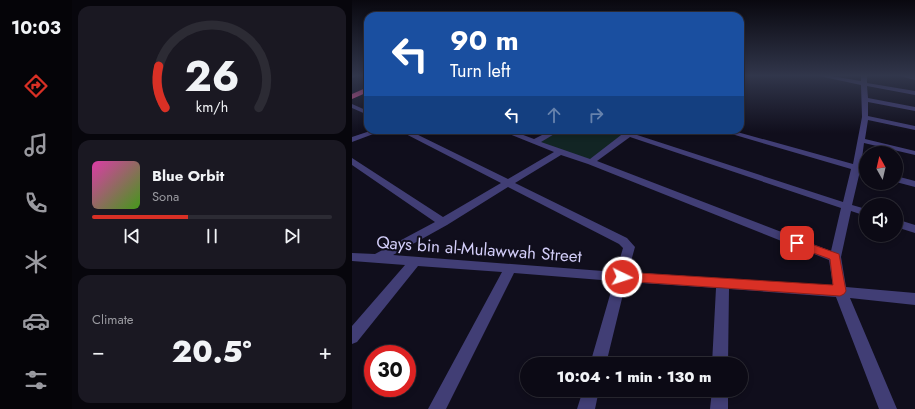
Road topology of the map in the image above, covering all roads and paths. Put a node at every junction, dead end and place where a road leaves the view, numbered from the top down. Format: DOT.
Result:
graph roads {
  1 [pos="864,95"];
  2 [pos="864,99"];
  3 [pos="352,106"];
  4 [pos="915,109"];
  5 [pos="364,111"];
  6 [pos="865,116"];
  7 [pos="915,128"];
  8 [pos="369,134"];
  9 [pos="410,134"];
  10 [pos="514,134"];
  11 [pos="550,134"];
  12 [pos="629,134"];
  13 [pos="638,134"];
  14 [pos="736,134"];
  15 [pos="352,140"];
  16 [pos="861,140"];
  17 [pos="535,142"];
  18 [pos="560,152"];
  19 [pos="915,154"];
  20 [pos="352,161"];
  21 [pos="591,162"];
  22 [pos="856,168"];
  23 [pos="859,169"];
  24 [pos="903,181"];
  25 [pos="509,183"];
  26 [pos="915,184"];
  27 [pos="848,207"];
  28 [pos="859,211"];
  29 [pos="443,222"];
  30 [pos="903,225"];
  31 [pos="915,229"];
  32 [pos="352,257"];
  33 [pos="835,257"];
  34 [pos="376,258"];
  35 [pos="416,260"];
  36 [pos="510,269"];
  37 [pos="622,277"];
  38 [pos="723,284"];
  39 [pos="840,291"];
  40 [pos="915,299"];
  41 [pos="352,337"];
  42 [pos="600,357"];
  43 [pos="720,357"];
  44 [pos="589,397"];
  45 [pos="720,397"];
  46 [pos="437,409"];
  47 [pos="586,409"];
  48 [pos="719,409"];
  49 [pos="888,409"];
  1 -- 2 [label="street"];
  2 -- 4 [label="street"];
  2 -- 6 [label="street"];
  3 -- 5 [label="street"];
  6 -- 7 [label="street"];
  6 -- 16 [label="street"];
  8 -- 15 [label="street"];
  9 -- 25 [label="street"];
  10 -- 17 [label="street"];
  11 -- 17 [label="street"];
  12 -- 21 [label="street"];
  13 -- 27 [label="street"];
  14 -- 22 [label="street"];
  16 -- 19 [label="street"];
  16 -- 22 [label="street"];
  17 -- 18 [label="street"];
  18 -- 21 [label="street"];
  18 -- 25 [label="street"];
  20 -- 29 [label="street"];
  21 -- 33 [label="street"];
  22 -- 23 [label="street"];
  22 -- 27 [label="street"];
  24 -- 26 [label="street"];
  25 -- 29 [label="street"];
  25 -- 37 [label="street"];
  27 -- 28 [label="street"];
  27 -- 33 [label="street"];
  29 -- 34 [label="street"];
  30 -- 31 [label="street"];
  32 -- 34 [label="street, Qays bin al-Mulawwah Street"];
  33 -- 39 [label="street"];
  34 -- 35 [label="street, Qays bin al-Mulawwah Street"];
  35 -- 36 [label="street, Qays bin al-Mulawwah Street"];
  35 -- 41 [label="street"];
  36 -- 37 [label="street, Qays bin al-Mulawwah Street"];
  36 -- 46 [label="street"];
  37 -- 38 [label="street, Qays bin al-Mulawwah Street"];
  37 -- 42 [label="street"];
  38 -- 39 [label="street, Qays bin al-Mulawwah Street"];
  38 -- 43 [label="street"];
  39 -- 40 [label="street, Qays bin al-Mulawwah Street"];
  39 -- 49 [label="street"];
  44 -- 47 [label="street"];
  45 -- 48 [label="street"];
}
